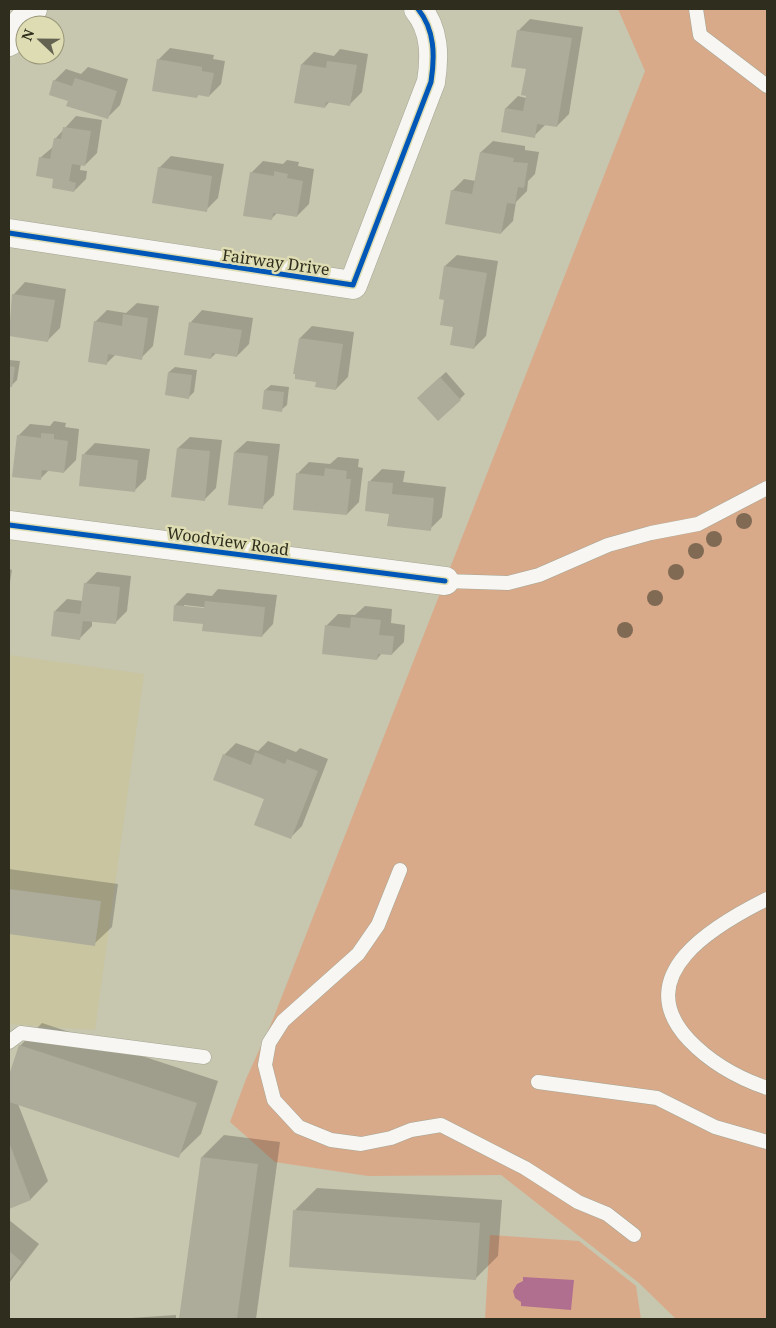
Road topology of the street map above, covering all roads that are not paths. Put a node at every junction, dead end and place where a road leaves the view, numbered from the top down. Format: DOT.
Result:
graph roads {
  1 [pos="33,9"];
  2 [pos="418,9"];
  3 [pos="696,9"];
  4 [pos="9,42"];
  5 [pos="767,86"];
  6 [pos="9,233"];
  7 [pos="767,488"];
  8 [pos="9,525"];
  9 [pos="445,581"];
  10 [pos="400,870"];
  11 [pos="767,899"];
  12 [pos="9,1042"];
  13 [pos="204,1057"];
  14 [pos="538,1082"];
  15 [pos="767,1088"];
  16 [pos="767,1142"];
  17 [pos="634,1236"];
  1 -- 4 [label="street"];
  2 -- 6 [label="street, Fairway Drive"];
  3 -- 5 [label="lane"];
  7 -- 9 [label="lane"];
  8 -- 9 [label="street, Woodview Road"];
  10 -- 17 [label="lane"];
  11 -- 15 [label="lane"];
  12 -- 13 [label="lane"];
  14 -- 16 [label="lane"];
}
